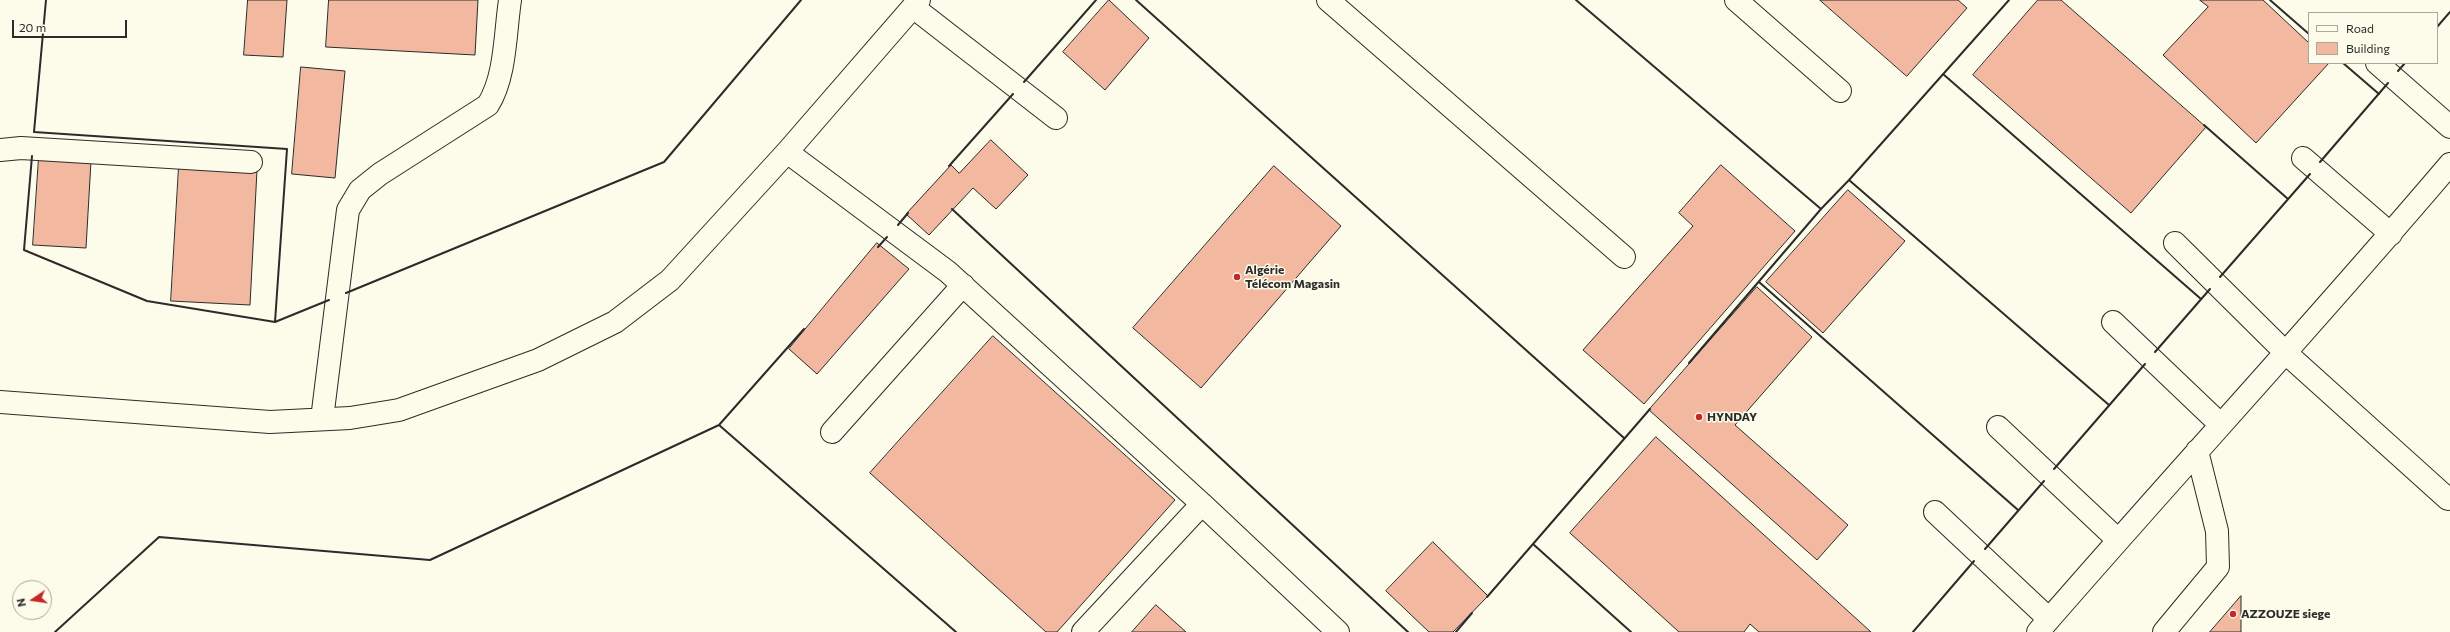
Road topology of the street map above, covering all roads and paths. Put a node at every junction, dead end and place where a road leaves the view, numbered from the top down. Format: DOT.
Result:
graph roads {
  1 [pos="510,0"];
  2 [pos="1328,0"];
  3 [pos="1736,0"];
  4 [pos="916,3"];
  5 [pos="2378,64"];
  6 [pos="1840,91"];
  7 [pos="1056,118"];
  8 [pos="2450,127"];
  9 [pos="0,150"];
  10 [pos="787,152"];
  11 [pos="2302,158"];
  12 [pos="251,162"];
  13 [pos="2450,164"];
  14 [pos="2391,234"];
  15 [pos="2175,243"];
  16 [pos="1624,257"];
  17 [pos="963,285"];
  18 [pos="2113,322"];
  19 [pos="2287,354"];
  20 [pos="0,402"];
  21 [pos="322,419"];
  22 [pos="2221,425"];
  23 [pos="1998,427"];
  24 [pos="832,432"];
  25 [pos="2197,451"];
  26 [pos="2448,499"];
  27 [pos="1202,504"];
  28 [pos="1935,512"];
  29 [pos="2118,540"];
  30 [pos="2044,626"];
  31 [pos="1083,632"];
  32 [pos="1338,632"];
  33 [pos="2164,632"];
  1 -- 21 [label="street"];
  2 -- 16 [label="street"];
  3 -- 6 [label="street"];
  4 -- 7 [label="street"];
  4 -- 10 [label="street"];
  5 -- 8 [label="street"];
  9 -- 12 [label="street"];
  10 -- 17 [label="street"];
  10 -- 21 [label="street"];
  11 -- 14 [label="street"];
  13 -- 14 [label="street"];
  14 -- 19 [label="street"];
  15 -- 19 [label="street"];
  17 -- 24 [label="street"];
  17 -- 27 [label="street"];
  18 -- 22 [label="street"];
  19 -- 22 [label="street"];
  19 -- 26 [label="street"];
  20 -- 21 [label="street"];
  22 -- 25 [label="street"];
  23 -- 29 [label="street"];
  25 -- 29 [label="street"];
  25 -- 33 [label="street"];
  27 -- 31 [label="street"];
  27 -- 32 [label="street"];
  28 -- 30 [label="street"];
  29 -- 30 [label="street"];
}
